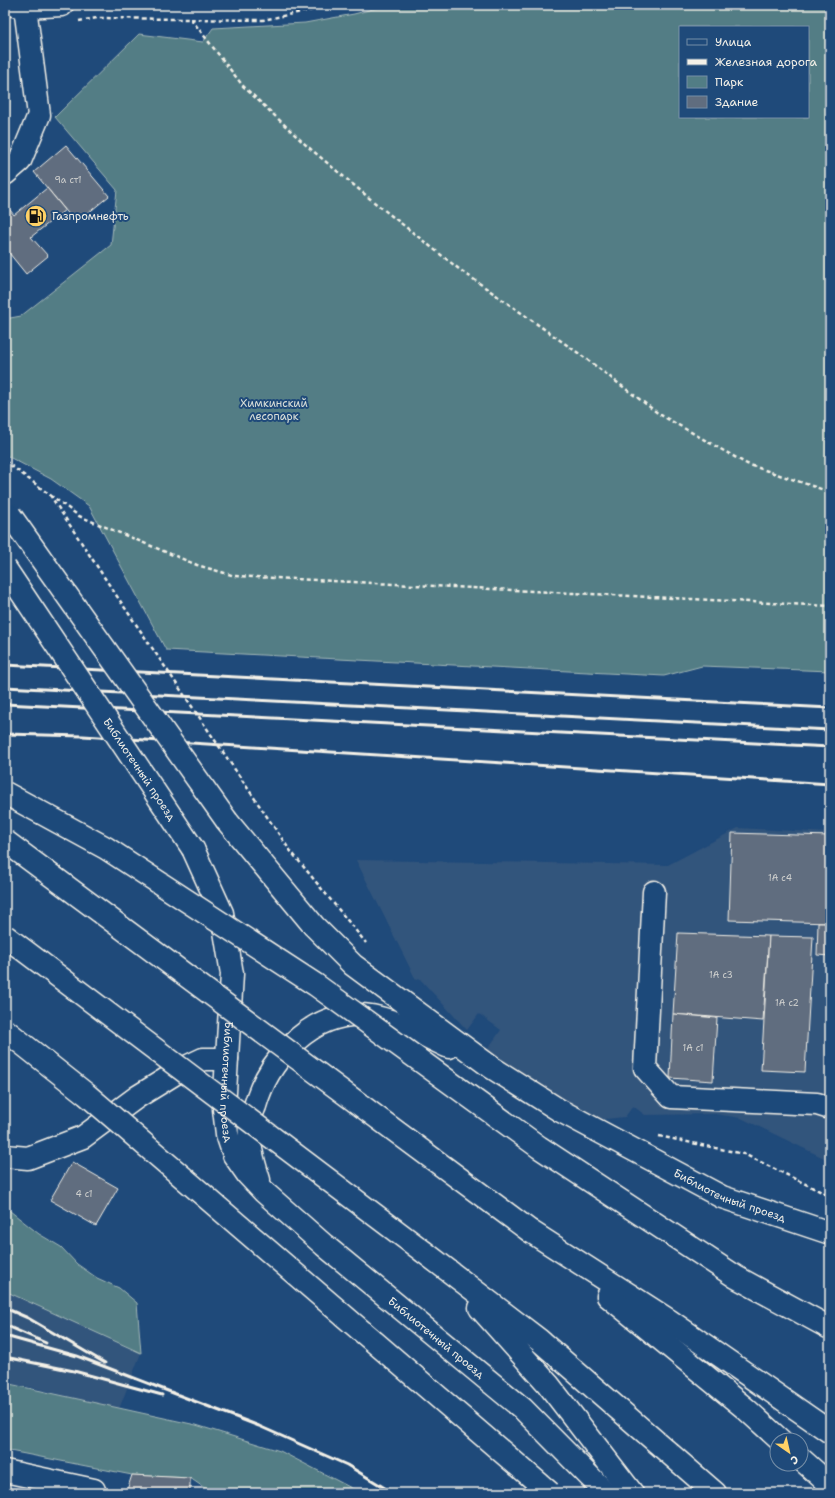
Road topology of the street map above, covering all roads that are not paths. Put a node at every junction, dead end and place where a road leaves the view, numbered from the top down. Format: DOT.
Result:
graph roads {
  1 [pos="14,8"];
  2 [pos="68,13"];
  3 [pos="5,174"];
  4 [pos="8,511"];
  5 [pos="5,568"];
  6 [pos="5,793"];
  7 [pos="5,841"];
  8 [pos="654,892"];
  9 [pos="5,936"];
  10 [pos="5,1030"];
  11 [pos="227,1059"];
  12 [pos="491,1067"];
  13 [pos="830,1108"];
  14 [pos="5,1156"];
  15 [pos="264,1192"];
  16 [pos="808,1226"];
  17 [pos="530,1231"];
  18 [pos="830,1233"];
  19 [pos="830,1240"];
  20 [pos="424,1252"];
  21 [pos="830,1328"];
  22 [pos="771,1432"];
  23 [pos="830,1432"];
  24 [pos="809,1466"];
  25 [pos="5,1471"];
  26 [pos="830,1485"];
  27 [pos="93,1493"];
  28 [pos="550,1493"];
  29 [pos="606,1493"];
  30 [pos="632,1493"];
  31 [pos="715,1493"];
  1 -- 2 [label="main road"];
  1 -- 3 [label="main road"];
  4 -- 12 [label="main road, Библиотечный проезд, bridge"];
  5 -- 11 [label="main road, Библиотечный проезд, bridge"];
  6 -- 21 [label="main road, bridge"];
  7 -- 17 [label="main road, bridge"];
  8 -- 13 [label="main road"];
  9 -- 20 [label="main road, bridge"];
  10 -- 28 [label="main road, bridge"];
  11 -- 14 [label="main road"];
  11 -- 15 [label="main road, Библиотечный проезд"];
  12 -- 15 [label="main road"];
  12 -- 16 [label="main road, Библиотечный проезд"];
  15 -- 29 [label="main road, Библиотечный проезд"];
  16 -- 18 [label="main road, Библиотечный проезд"];
  16 -- 19 [label="main road"];
  17 -- 22 [label="main road"];
  17 -- 23 [label="main road"];
  20 -- 30 [label="main road"];
  20 -- 31 [label="main road"];
  24 -- 26 [label="main road"];
  25 -- 27 [label="main road"];
}
